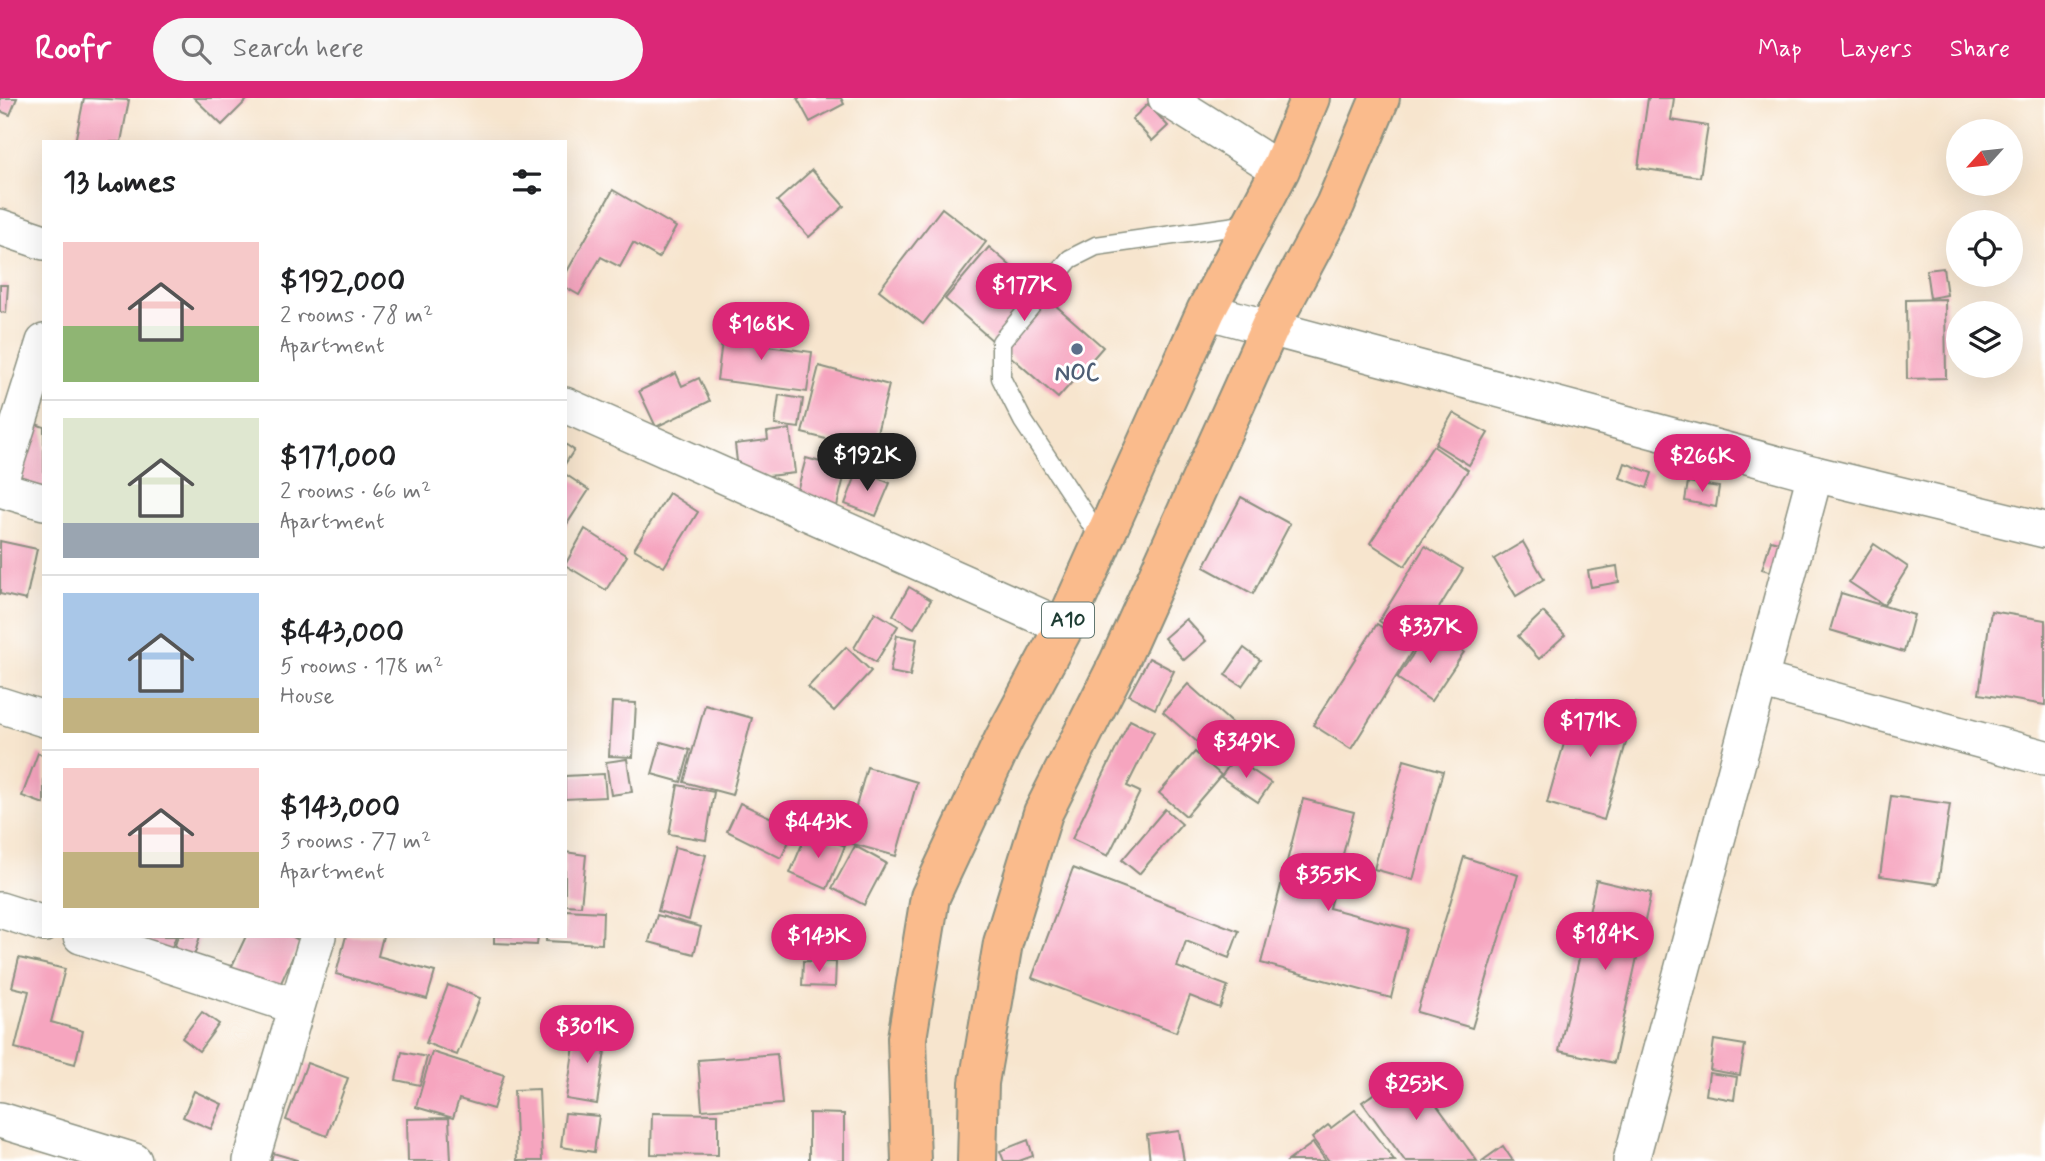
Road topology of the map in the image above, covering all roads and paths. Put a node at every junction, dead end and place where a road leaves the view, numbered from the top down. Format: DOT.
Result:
graph roads {
  1 [pos="1166,98"];
  2 [pos="1310,98"];
  3 [pos="1380,98"];
  4 [pos="1280,170"];
  5 [pos="1251,224"];
  6 [pos="0,227"];
  7 [pos="42,241"];
  8 [pos="1206,311"];
  9 [pos="1270,327"];
  10 [pos="42,348"];
  11 [pos="567,406"];
  12 [pos="1815,474"];
  13 [pos="1,480"];
  14 [pos="42,501"];
  15 [pos="2045,530"];
  16 [pos="1102,542"];
  17 [pos="1064,627"];
  18 [pos="1760,680"];
  19 [pos="0,705"];
  20 [pos="42,718"];
  21 [pos="2045,758"];
  22 [pos="0,910"];
  23 [pos="42,923"];
  24 [pos="87,938"];
  25 [pos="317,938"];
  26 [pos="295,1006"];
  27 [pos="0,1121"];
  28 [pos="134,1161"];
  29 [pos="251,1161"];
  30 [pos="911,1161"];
  31 [pos="977,1161"];
  32 [pos="1631,1161"];
  1 -- 4 [label="street"];
  2 -- 4 [label="highway, A10"];
  3 -- 9 [label="highway, A10"];
  4 -- 5 [label="highway, A10"];
  5 -- 8 [label="highway, A10"];
  5 -- 16 [label="lane"];
  6 -- 7 [label="street"];
  8 -- 9 [label="street"];
  8 -- 16 [label="highway, A10"];
  9 -- 12 [label="street"];
  9 -- 31 [label="highway, A10"];
  10 -- 13 [label="street"];
  11 -- 17 [label="street"];
  12 -- 15 [label="street"];
  12 -- 18 [label="street"];
  13 -- 14 [label="street"];
  16 -- 17 [label="highway, A10"];
  17 -- 30 [label="highway, A10"];
  18 -- 21 [label="street"];
  18 -- 32 [label="street"];
  19 -- 20 [label="street"];
  22 -- 23 [label="street"];
  24 -- 26 [label="street"];
  25 -- 26 [label="street"];
  26 -- 29 [label="street"];
  27 -- 28 [label="street"];
}
